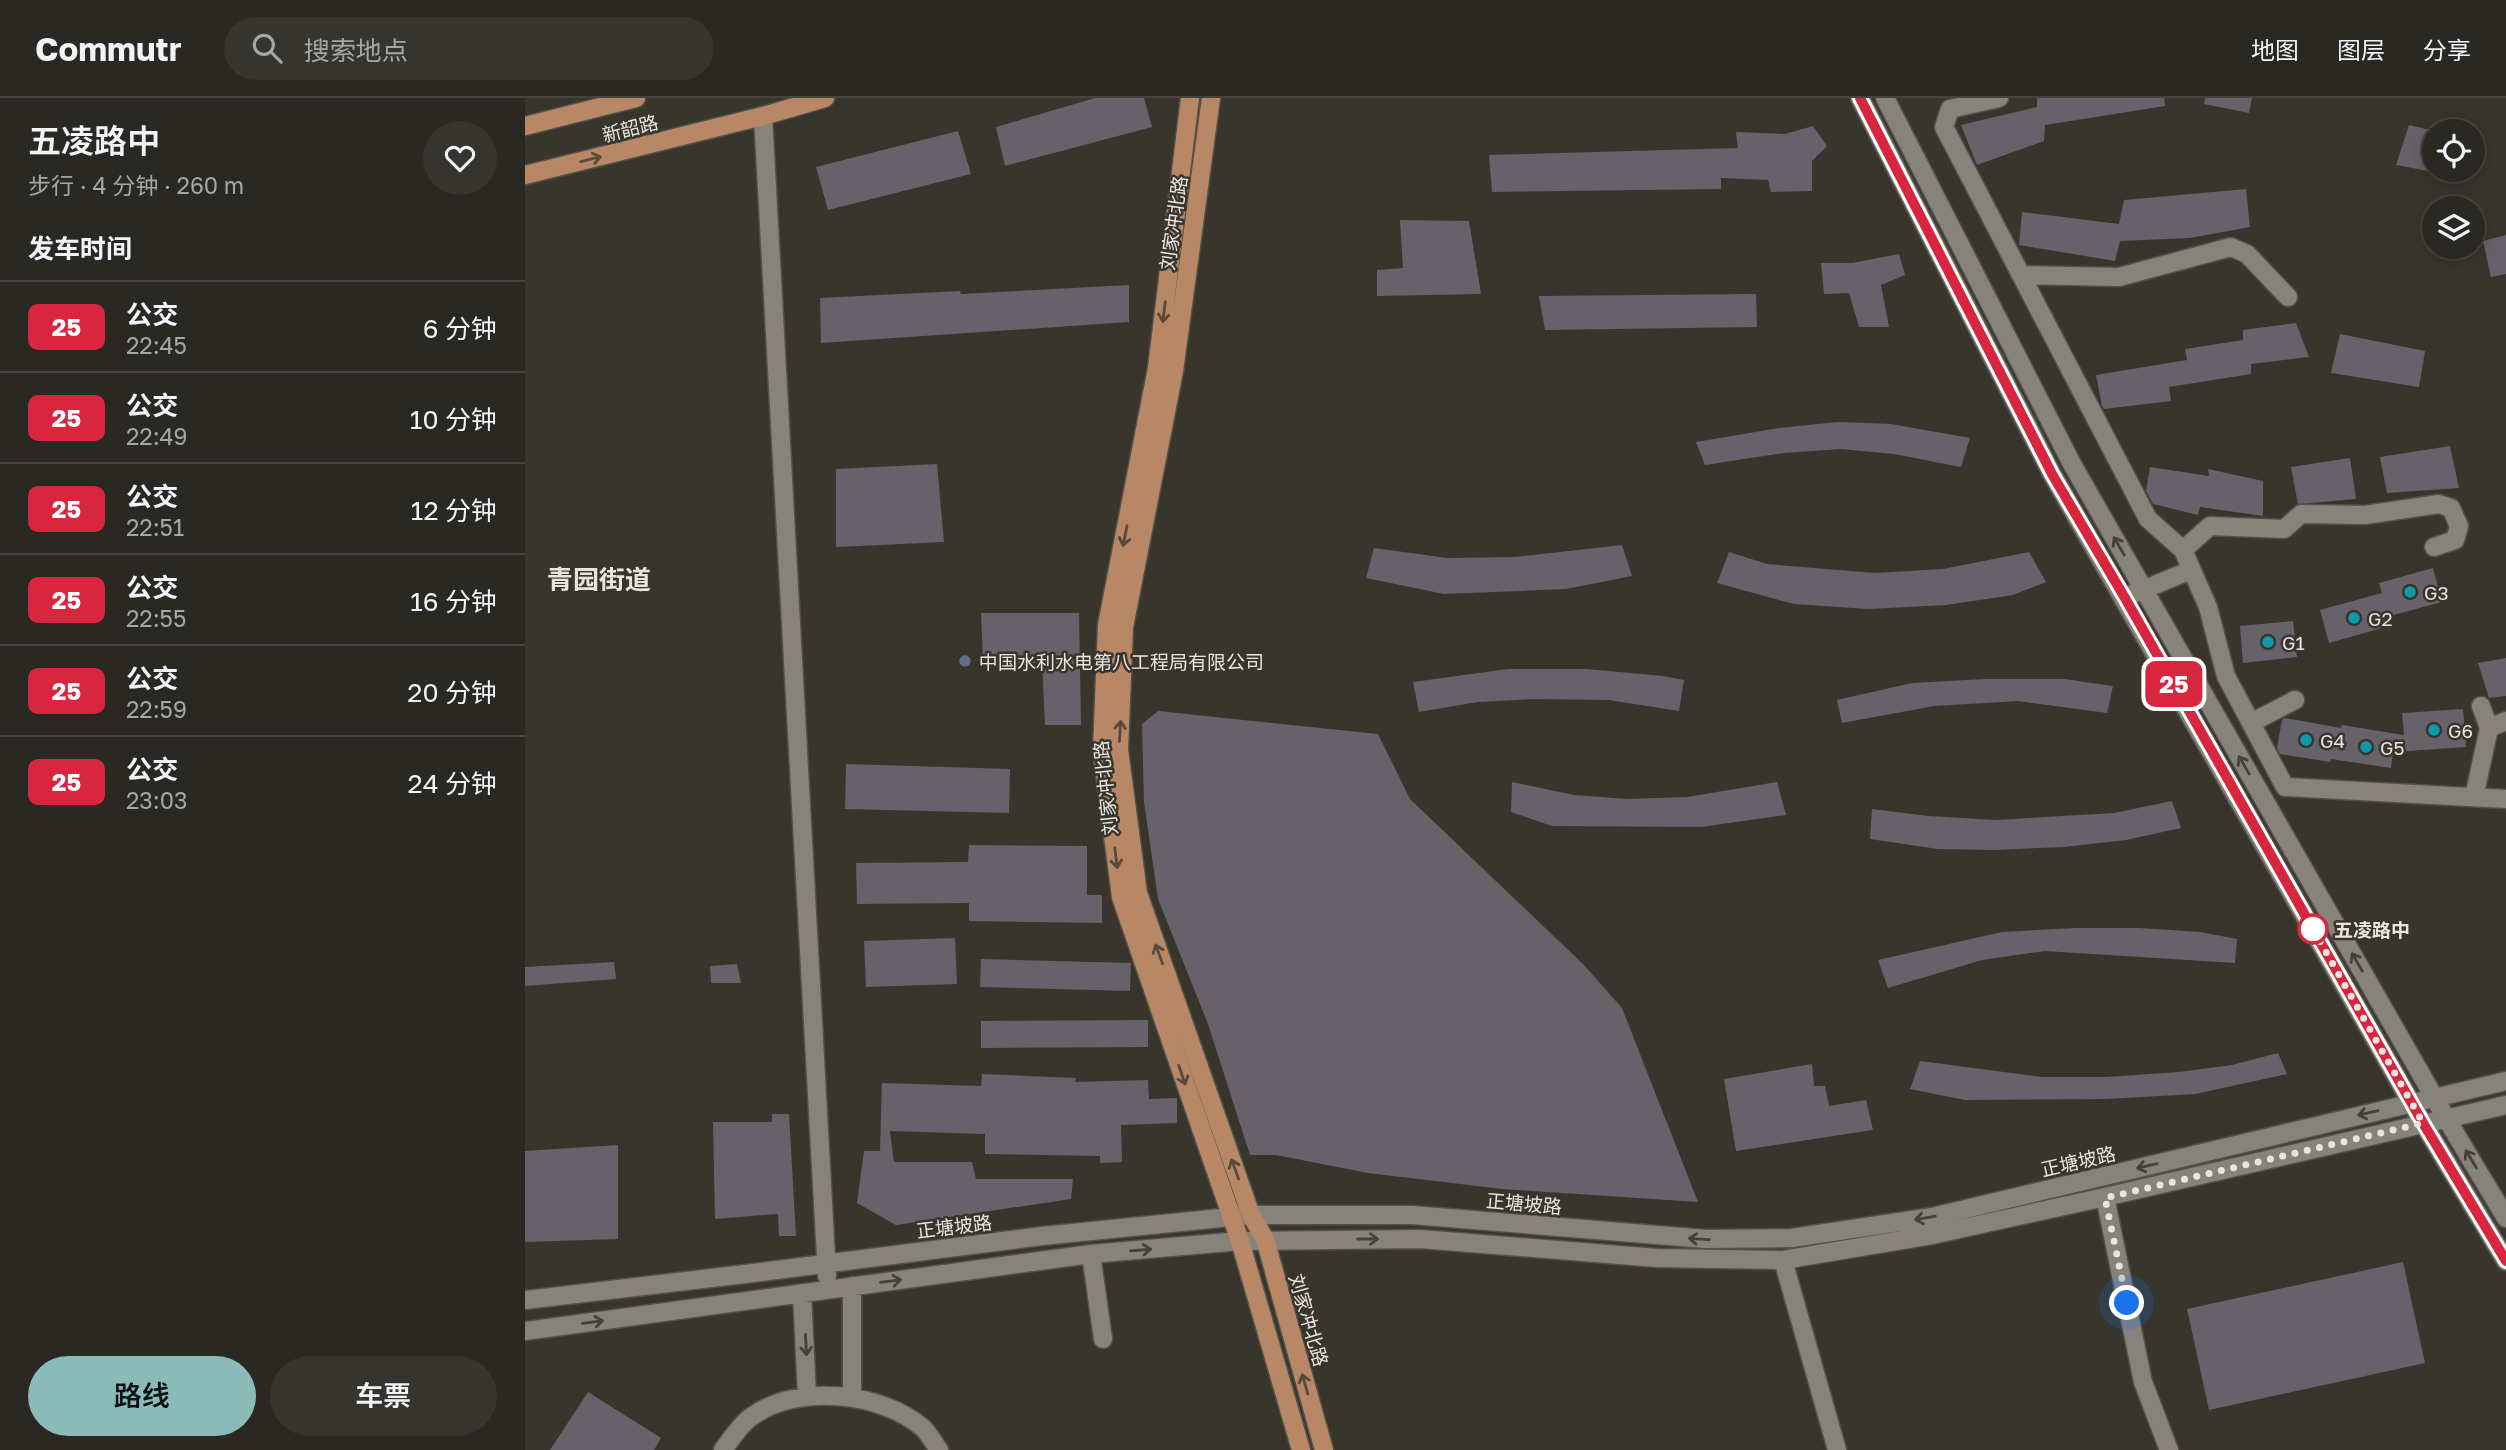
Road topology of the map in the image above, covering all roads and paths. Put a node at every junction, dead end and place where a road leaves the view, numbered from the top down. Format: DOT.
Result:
graph roads {
  1 [pos="636,98"];
  2 [pos="825,98"];
  3 [pos="1190,98"];
  4 [pos="1211,98"];
  5 [pos="1860,98"];
  6 [pos="1885,98"];
  7 [pos="1999,98"];
  8 [pos="763,116"];
  9 [pos="525,126"];
  10 [pos="525,175"];
  11 [pos="2022,275"];
  12 [pos="2288,297"];
  13 [pos="2434,547"];
  14 [pos="2183,551"];
  15 [pos="2191,569"];
  16 [pos="2143,589"];
  17 [pos="2125,598"];
  18 [pos="2295,700"];
  19 [pos="2481,706"];
  20 [pos="2251,723"];
  21 [pos="2498,724"];
  22 [pos="2474,797"];
  23 [pos="2506,799"];
  24 [pos="2506,1081"];
  25 [pos="2434,1098"];
  26 [pos="2412,1103"];
  27 [pos="2506,1105"];
  28 [pos="2446,1118"];
  29 [pos="2423,1123"];
  30 [pos="2105,1198"];
  31 [pos="1251,1215"];
  32 [pos="1230,1217"];
  33 [pos="2506,1218"];
  34 [pos="1265,1240"];
  35 [pos="1240,1241"];
  36 [pos="1091,1254"];
  37 [pos="1783,1260"];
  38 [pos="2506,1261"];
  39 [pos="826,1264"];
  40 [pos="852,1286"];
  41 [pos="828,1289"];
  42 [pos="802,1293"];
  43 [pos="525,1300"];
  44 [pos="525,1331"];
  45 [pos="1103,1339"];
  46 [pos="807,1397"];
  47 [pos="852,1397"];
  48 [pos="723,1450"];
  49 [pos="939,1450"];
  50 [pos="1301,1450"];
  51 [pos="1324,1450"];
  52 [pos="1837,1450"];
  53 [pos="2169,1450"];
  1 -- 9 [label="main road, 新韶路"];
  2 -- 8 [label="main road, 新韶路"];
  3 -- 32 [label="main road, 刘家冲北路, one-way"];
  31 -- 4 [label="main road, 刘家冲北路, one-way"];
  5 -- 17 [label="street"];
  16 -- 6 [label="street, one-way"];
  7 -- 11 [label="street"];
  10 -- 8 [label="main road, 新韶路, one-way"];
  8 -- 39 [label="street"];
  11 -- 12 [label="street"];
  11 -- 14 [label="street"];
  13 -- 14 [label="street"];
  14 -- 15 [label="street"];
  15 -- 16 [label="street"];
  15 -- 20 [label="street"];
  16 -- 17 [label="street"];
  25 -- 16 [label="street, one-way"];
  17 -- 26 [label="street"];
  18 -- 20 [label="street"];
  19 -- 21 [label="street"];
  20 -- 22 [label="street"];
  21 -- 22 [label="street"];
  22 -- 23 [label="street"];
  24 -- 25 [label="street, 正塘坡路"];
  25 -- 26 [label="street, 正塘坡路"];
  25 -- 28 [label="street"];
  26 -- 29 [label="street"];
  26 -- 31 [label="street, 正塘坡路, one-way"];
  27 -- 28 [label="street"];
  28 -- 29 [label="street"];
  33 -- 28 [label="street, one-way"];
  29 -- 30 [label="street"];
  29 -- 38 [label="street"];
  30 -- 37 [label="street"];
  30 -- 53 [label="street"];
  31 -- 32 [label="street, 正塘坡路"];
  31 -- 34 [label="main road, 刘家冲北路"];
  32 -- 35 [label="main road, 刘家冲北路"];
  32 -- 39 [label="street, 正塘坡路"];
  34 -- 35 [label="street"];
  34 -- 37 [label="street, one-way"];
  51 -- 34 [label="main road, 刘家冲北路, one-way"];
  36 -- 35 [label="street, one-way"];
  35 -- 50 [label="main road, 刘家冲北路"];
  40 -- 36 [label="street, one-way"];
  36 -- 45 [label="street"];
  37 -- 52 [label="street"];
  39 -- 41 [label="street"];
  39 -- 43 [label="street, 正塘坡路"];
  40 -- 41 [label="street"];
  40 -- 47 [label="street"];
  41 -- 42 [label="street"];
  44 -- 42 [label="street, one-way"];
  42 -- 46 [label="street, one-way"];
  46 -- 47 [label="street"];
  46 -- 48 [label="street"];
  47 -- 49 [label="street"];
}
